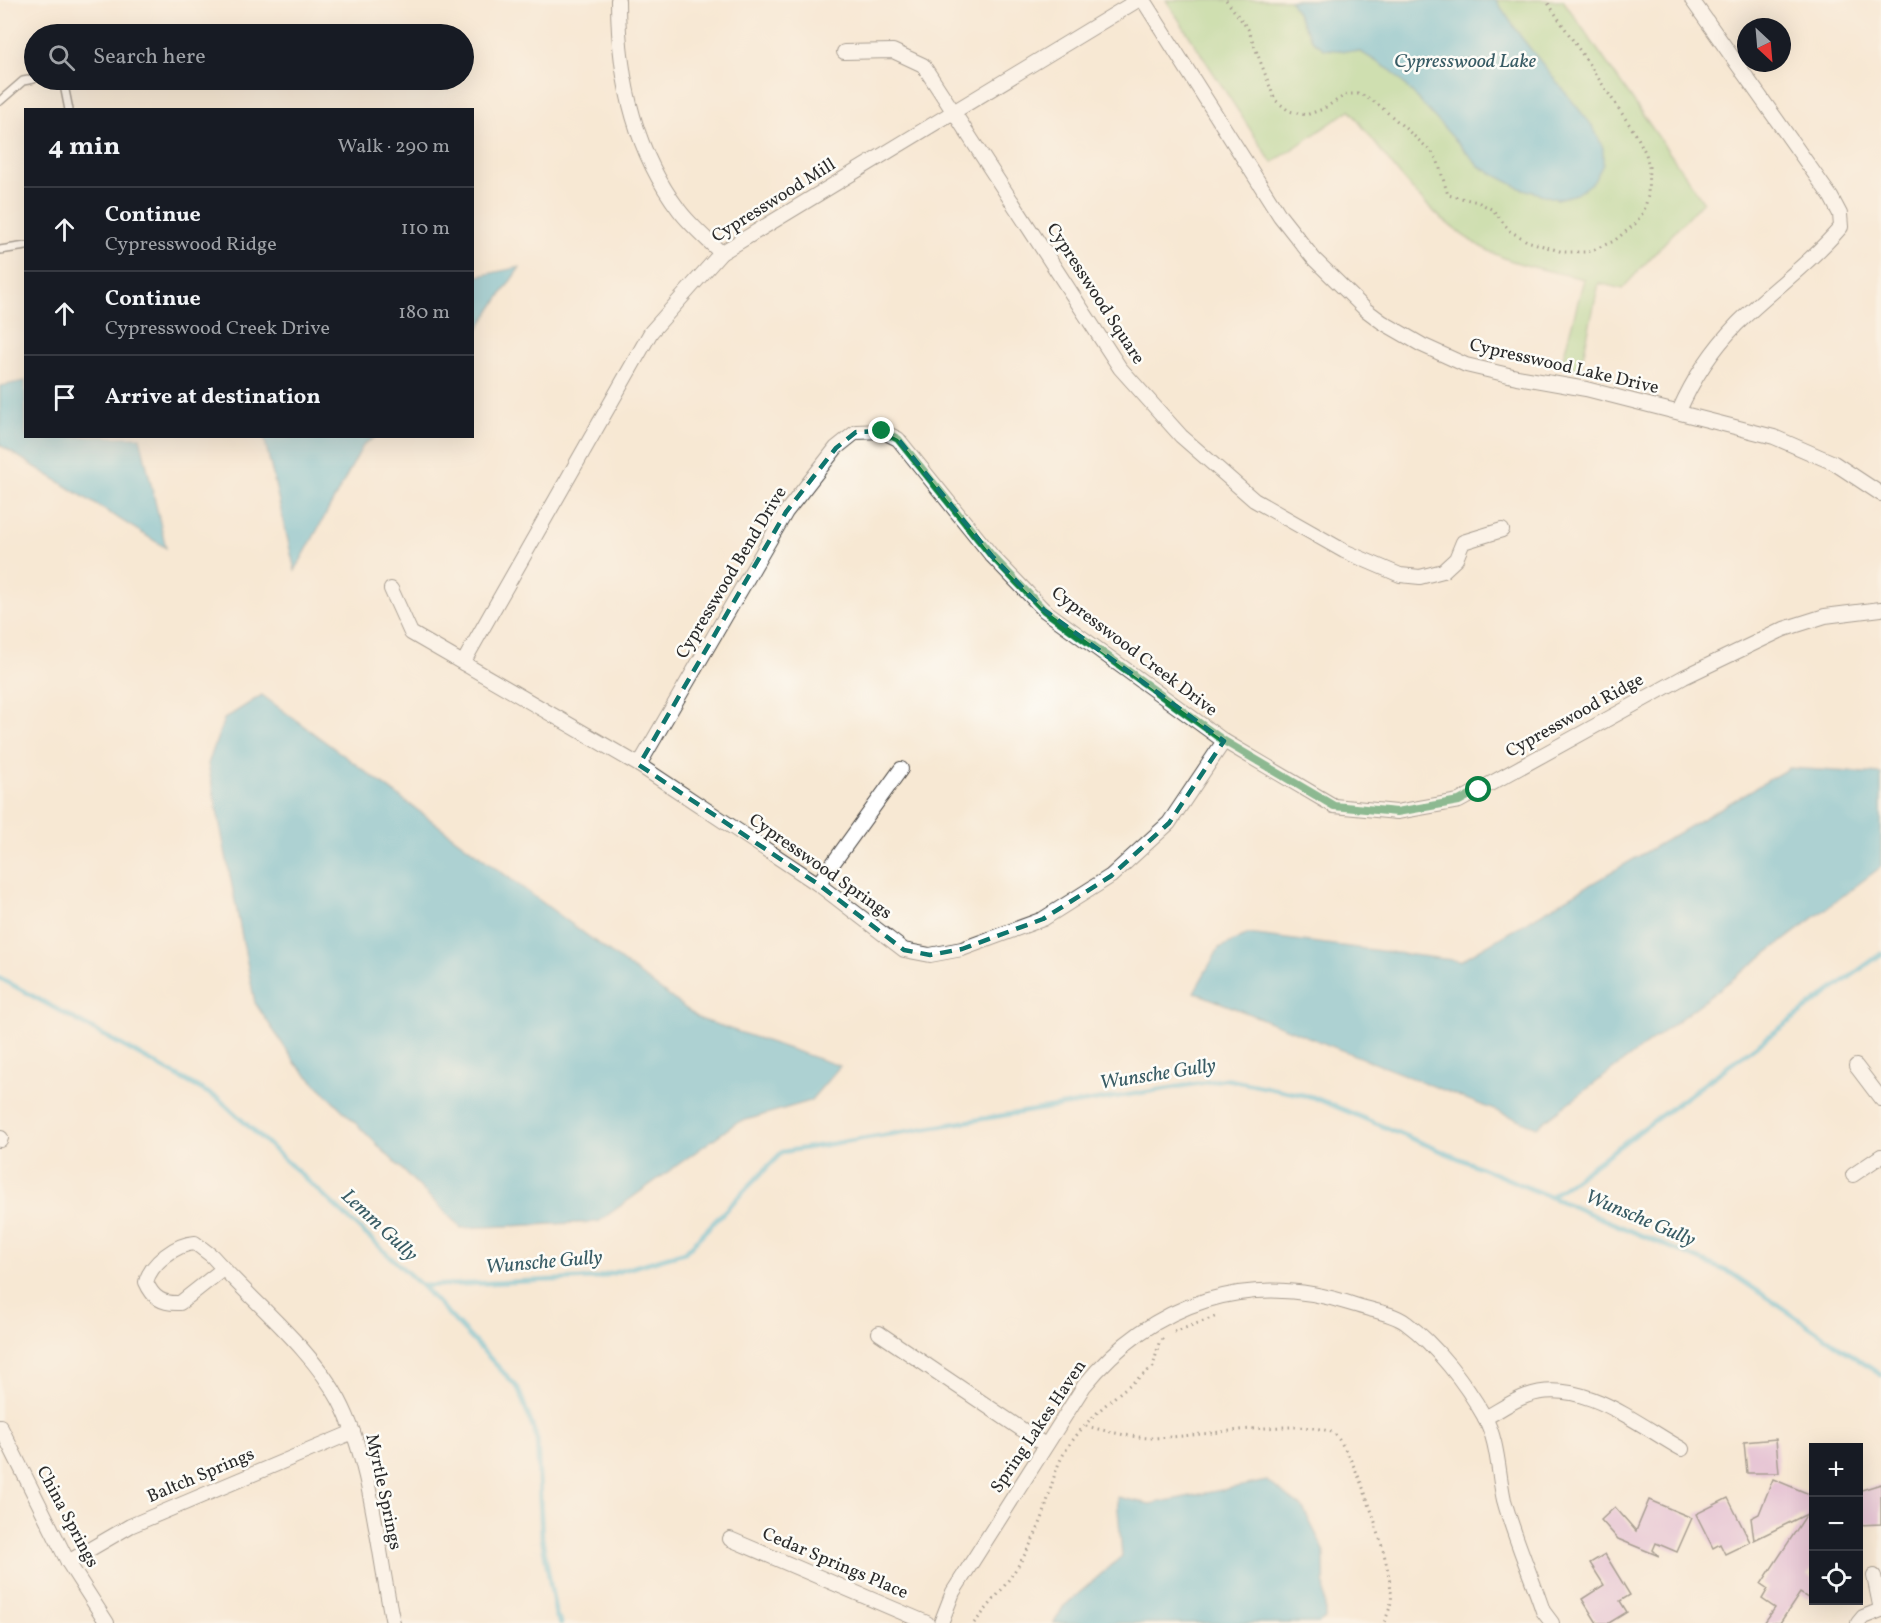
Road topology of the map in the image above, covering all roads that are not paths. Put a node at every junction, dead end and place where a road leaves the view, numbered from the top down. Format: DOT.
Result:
graph roads {
  1 [pos="618,0"];
  2 [pos="1138,0"];
  3 [pos="1143,0"];
  4 [pos="1692,0"];
  5 [pos="844,52"];
  6 [pos="24,81"];
  7 [pos="65,90"];
  8 [pos="0,101"];
  9 [pos="69,108"];
  10 [pos="954,110"];
  11 [pos="24,246"];
  12 [pos="0,250"];
  13 [pos="721,253"];
  14 [pos="1678,411"];
  15 [pos="882,431"];
  16 [pos="1879,489"];
  17 [pos="1502,530"];
  18 [pos="392,589"];
  19 [pos="1881,609"];
  20 [pos="463,663"];
  21 [pos="1224,741"];
  22 [pos="639,765"];
  23 [pos="901,769"];
  24 [pos="818,885"];
  25 [pos="1857,1066"];
  26 [pos="1881,1099"];
  27 [pos="1881,1156"];
  28 [pos="1853,1175"];
  29 [pos="223,1269"];
  30 [pos="879,1333"];
  31 [pos="1485,1418"];
  32 [pos="0,1426"];
  33 [pos="352,1432"];
  34 [pos="1045,1445"];
  35 [pos="1682,1449"];
  36 [pos="730,1539"];
  37 [pos="68,1562"];
  38 [pos="1874,1576"];
  39 [pos="1881,1610"];
  40 [pos="106,1623"];
  41 [pos="393,1623"];
  42 [pos="927,1623"];
  43 [pos="941,1623"];
  44 [pos="1552,1623"];
  45 [pos="1858,1623"];
  1 -- 13 [label="street"];
  2 -- 10 [label="street, Cypresswood Mill"];
  3 -- 14 [label="street, Cypresswood Lake Drive"];
  4 -- 14 [label="street"];
  5 -- 10 [label="street, Cypresswood Square"];
  6 -- 8 [label="lane"];
  7 -- 9 [label="lane"];
  10 -- 13 [label="street, Cypresswood Mill"];
  10 -- 17 [label="street, Cypresswood Square"];
  11 -- 12 [label="lane"];
  13 -- 20 [label="street, Cypresswood Mill"];
  14 -- 16 [label="street, Cypresswood Lake Drive"];
  15 -- 21 [label="street, Cypresswood Creek Drive"];
  15 -- 22 [label="street, Cypresswood Bend Drive"];
  18 -- 20 [label="street, Cypresswood Springs"];
  19 -- 21 [label="street, Cypresswood Ridge"];
  20 -- 22 [label="street, Cypresswood Springs"];
  21 -- 24 [label="street, Cypresswood Springs"];
  22 -- 24 [label="street, Cypresswood Springs"];
  23 -- 24 [label="street"];
  25 -- 26 [label="street"];
  27 -- 28 [label="street"];
  29 -- 29 [label="street, Myrtle Springs"];
  29 -- 33 [label="street, Myrtle Springs"];
  30 -- 34 [label="street"];
  31 -- 34 [label="street, Spring Lakes Haven"];
  31 -- 35 [label="street"];
  31 -- 44 [label="street, Spring Lakes Haven"];
  32 -- 37 [label="street, China Springs"];
  33 -- 37 [label="street, Baltch Springs"];
  33 -- 41 [label="street, Myrtle Springs"];
  34 -- 43 [label="street, Spring Lakes Haven"];
  36 -- 42 [label="street, Cedar Springs Place"];
  37 -- 40 [label="street, China Springs"];
  38 -- 39 [label="street"];
  39 -- 45 [label="street"];
}
